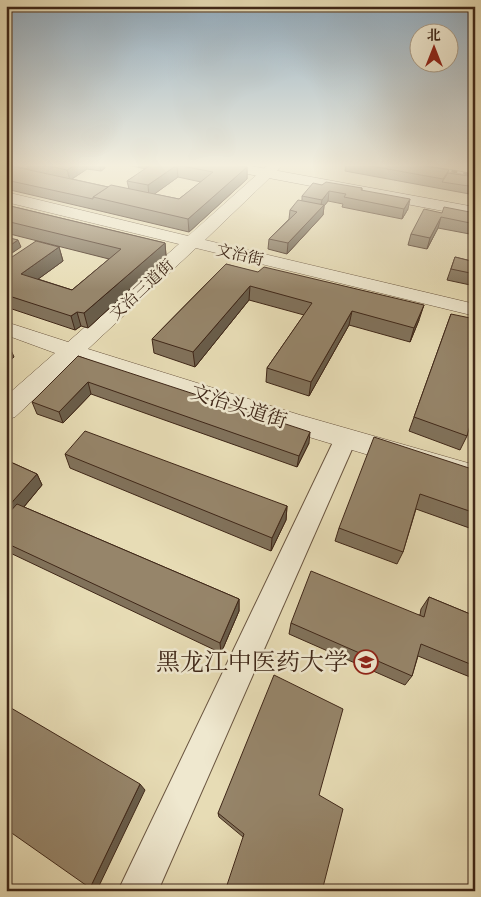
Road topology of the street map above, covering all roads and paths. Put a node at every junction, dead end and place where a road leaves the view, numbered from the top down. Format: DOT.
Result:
graph roads {
  1 [pos="43,206"];
  2 [pos="230,206"];
  3 [pos="446,206"];
  4 [pos="475,212"];
  5 [pos="192,242"];
  6 [pos="475,310"];
  7 [pos="6,328"];
  8 [pos="73,352"];
  9 [pos="6,411"];
  10 [pos="345,440"];
  11 [pos="475,476"];
  12 [pos="138,891"];
  1 -- 5 [label="street, 文治街"];
  2 -- 5 [label="street, 文治三道街"];
  3 -- 4 [label="street"];
  5 -- 6 [label="street, 文治街"];
  5 -- 8 [label="street, 文治三道街"];
  7 -- 8 [label="street, 文治头道街"];
  8 -- 9 [label="street, 文治三道街"];
  8 -- 10 [label="street, 文治头道街"];
  10 -- 11 [label="street, 文治头道街"];
  10 -- 12 [label="street"];
}
